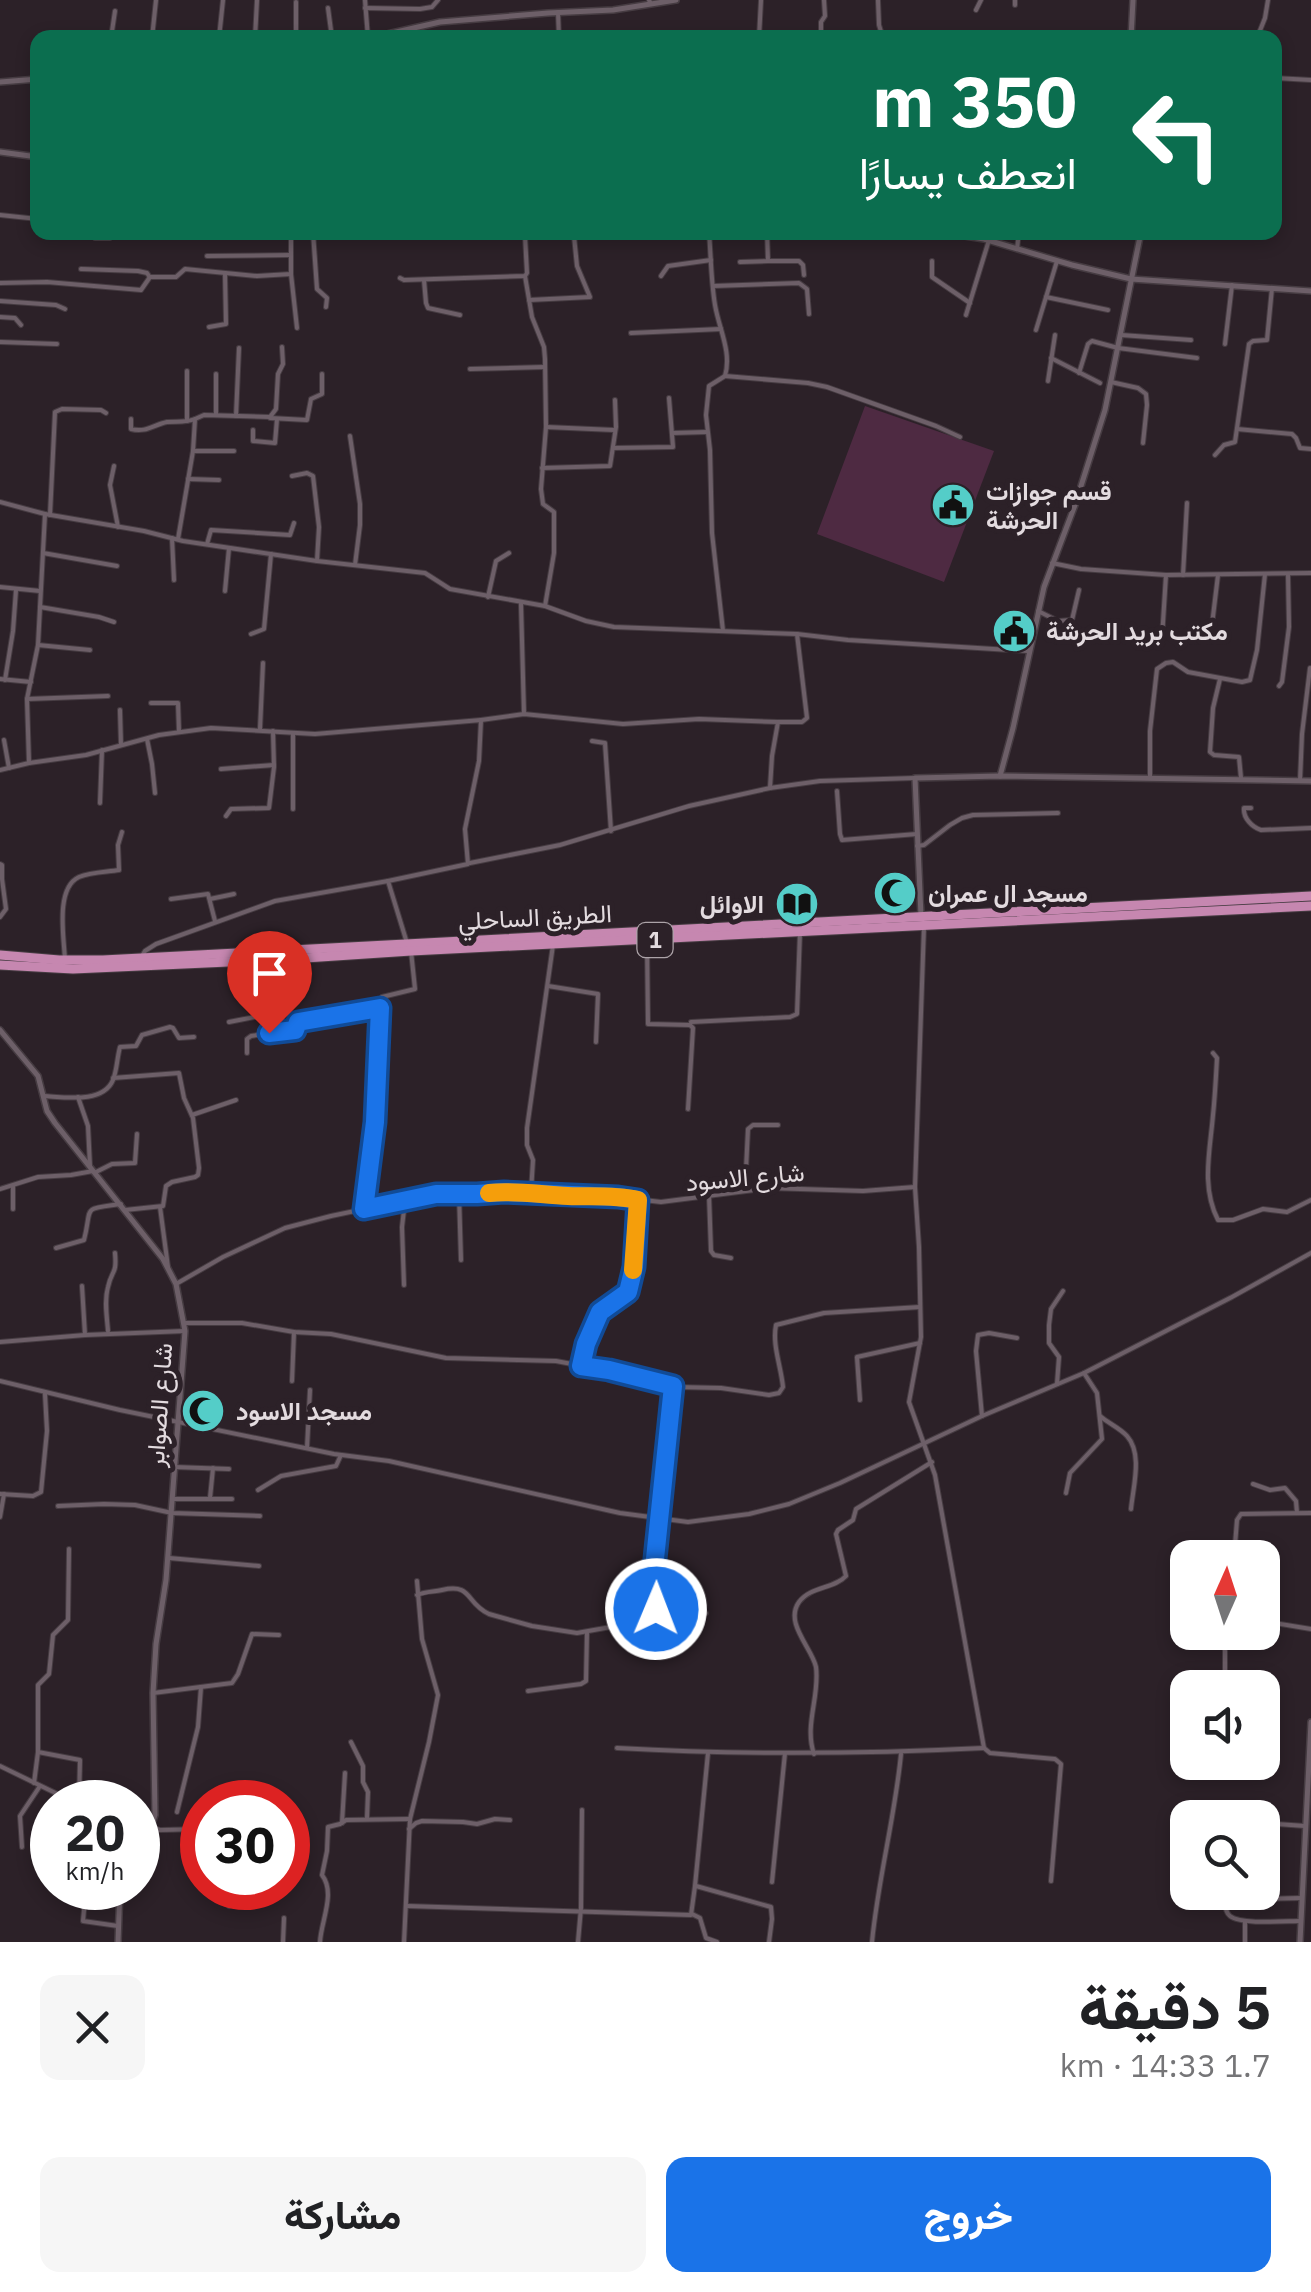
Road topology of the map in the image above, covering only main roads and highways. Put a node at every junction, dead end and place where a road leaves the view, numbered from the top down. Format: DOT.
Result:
graph roads {
  1 [pos="1311,896"];
  2 [pos="1311,906"];
  3 [pos="922,921"];
  4 [pos="675,934"];
  5 [pos="409,947"];
  6 [pos="0,955"];
  7 [pos="206,958"];
  8 [pos="0,965"];
  1 -- 3 [label="highway, الطريق الساحلي"];
  2 -- 3 [label="highway, الطريق الساحلي / 1"];
  3 -- 4 [label="highway, الطريق الساحلي"];
  3 -- 4 [label="highway, الطريق الساحلي / 1"];
  4 -- 5 [label="highway, الطريق الساحلي"];
  4 -- 5 [label="highway, الطريق الساحلي / 1"];
  5 -- 7 [label="highway, الطريق الساحلي"];
  5 -- 7 [label="highway, الطريق الساحلي / 1"];
  6 -- 7 [label="highway, الطريق الساحلي"];
  7 -- 8 [label="highway, الطريق الساحلي / 1"];
}
